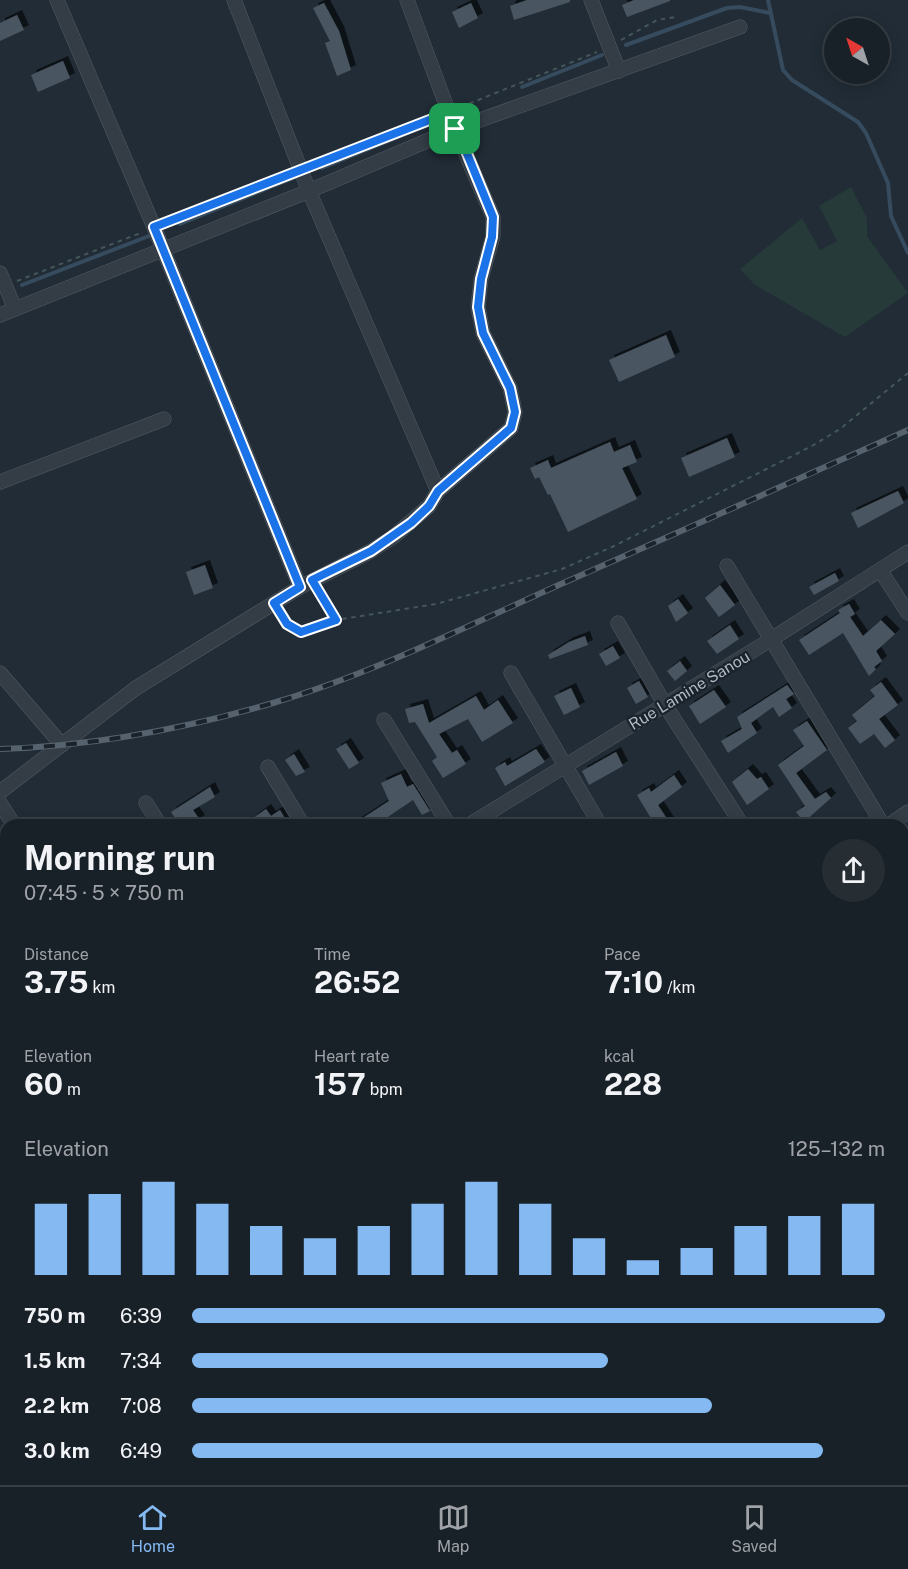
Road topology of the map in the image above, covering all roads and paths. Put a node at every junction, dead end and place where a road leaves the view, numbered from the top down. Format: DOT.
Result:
graph roads {
  1 [pos="57,0"];
  2 [pos="234,0"];
  3 [pos="407,0"];
  4 [pos="591,0"];
  5 [pos="675,17"];
  6 [pos="740,27"];
  7 [pos="611,46"];
  8 [pos="619,70"];
  9 [pos="450,112"];
  10 [pos="455,129"];
  11 [pos="302,168"];
  12 [pos="309,191"];
  13 [pos="154,227"];
  14 [pos="162,249"];
  15 [pos="2,279"];
  16 [pos="15,309"];
  17 [pos="0,315"];
  18 [pos="908,373"];
  19 [pos="164,419"];
  20 [pos="0,482"];
  21 [pos="438,491"];
  22 [pos="908,552"];
  23 [pos="727,566"];
  24 [pos="880,570"];
  25 [pos="306,583"];
  26 [pos="274,603"];
  27 [pos="908,612"];
  28 [pos="336,620"];
  29 [pos="618,623"];
  30 [pos="770,640"];
  31 [pos="0,673"];
  32 [pos="511,673"];
  33 [pos="665,705"];
  34 [pos="384,720"];
  35 [pos="62,745"];
  36 [pos="566,765"];
  37 [pos="268,767"];
  38 [pos="0,792"];
  39 [pos="0,803"];
  40 [pos="146,803"];
  41 [pos="10,819"];
  42 [pos="156,819"];
  43 [pos="299,819"];
  44 [pos="445,819"];
  45 [pos="479,819"];
  46 [pos="597,819"];
  47 [pos="738,819"];
  48 [pos="879,819"];
  1 -- 13 [label="street"];
  2 -- 11 [label="street"];
  3 -- 9 [label="street"];
  4 -- 7 [label="street"];
  5 -- 7 [label="path"];
  6 -- 8 [label="street"];
  7 -- 8 [label="street"];
  7 -- 9 [label="path"];
  8 -- 10 [label="street"];
  9 -- 10 [label="street"];
  9 -- 11 [label="path"];
  10 -- 12 [label="street"];
  10 -- 21 [label="street"];
  11 -- 12 [label="street"];
  11 -- 13 [label="path"];
  12 -- 14 [label="street"];
  12 -- 21 [label="street"];
  13 -- 14 [label="street"];
  13 -- 15 [label="path"];
  14 -- 16 [label="street"];
  14 -- 25 [label="street"];
  15 -- 16 [label="street"];
  16 -- 17 [label="street"];
  18 -- 28 [label="path"];
  19 -- 20 [label="street"];
  21 -- 25 [label="street"];
  22 -- 24 [label="street, Rue Lamine Sanou"];
  23 -- 30 [label="street"];
  24 -- 27 [label="street"];
  24 -- 30 [label="street, Rue Lamine Sanou"];
  25 -- 26 [label="street"];
  25 -- 28 [label="path"];
  26 -- 28 [label="path"];
  26 -- 35 [label="street"];
  29 -- 33 [label="street"];
  30 -- 33 [label="street, Rue Lamine Sanou"];
  30 -- 48 [label="street"];
  31 -- 35 [label="street"];
  32 -- 36 [label="street"];
  33 -- 36 [label="street, Rue Lamine Sanou"];
  33 -- 47 [label="street"];
  34 -- 44 [label="street"];
  35 -- 38 [label="street"];
  36 -- 45 [label="street, Rue Lamine Sanou"];
  36 -- 46 [label="street"];
  37 -- 43 [label="street"];
  39 -- 41 [label="street"];
  40 -- 42 [label="street"];
}
